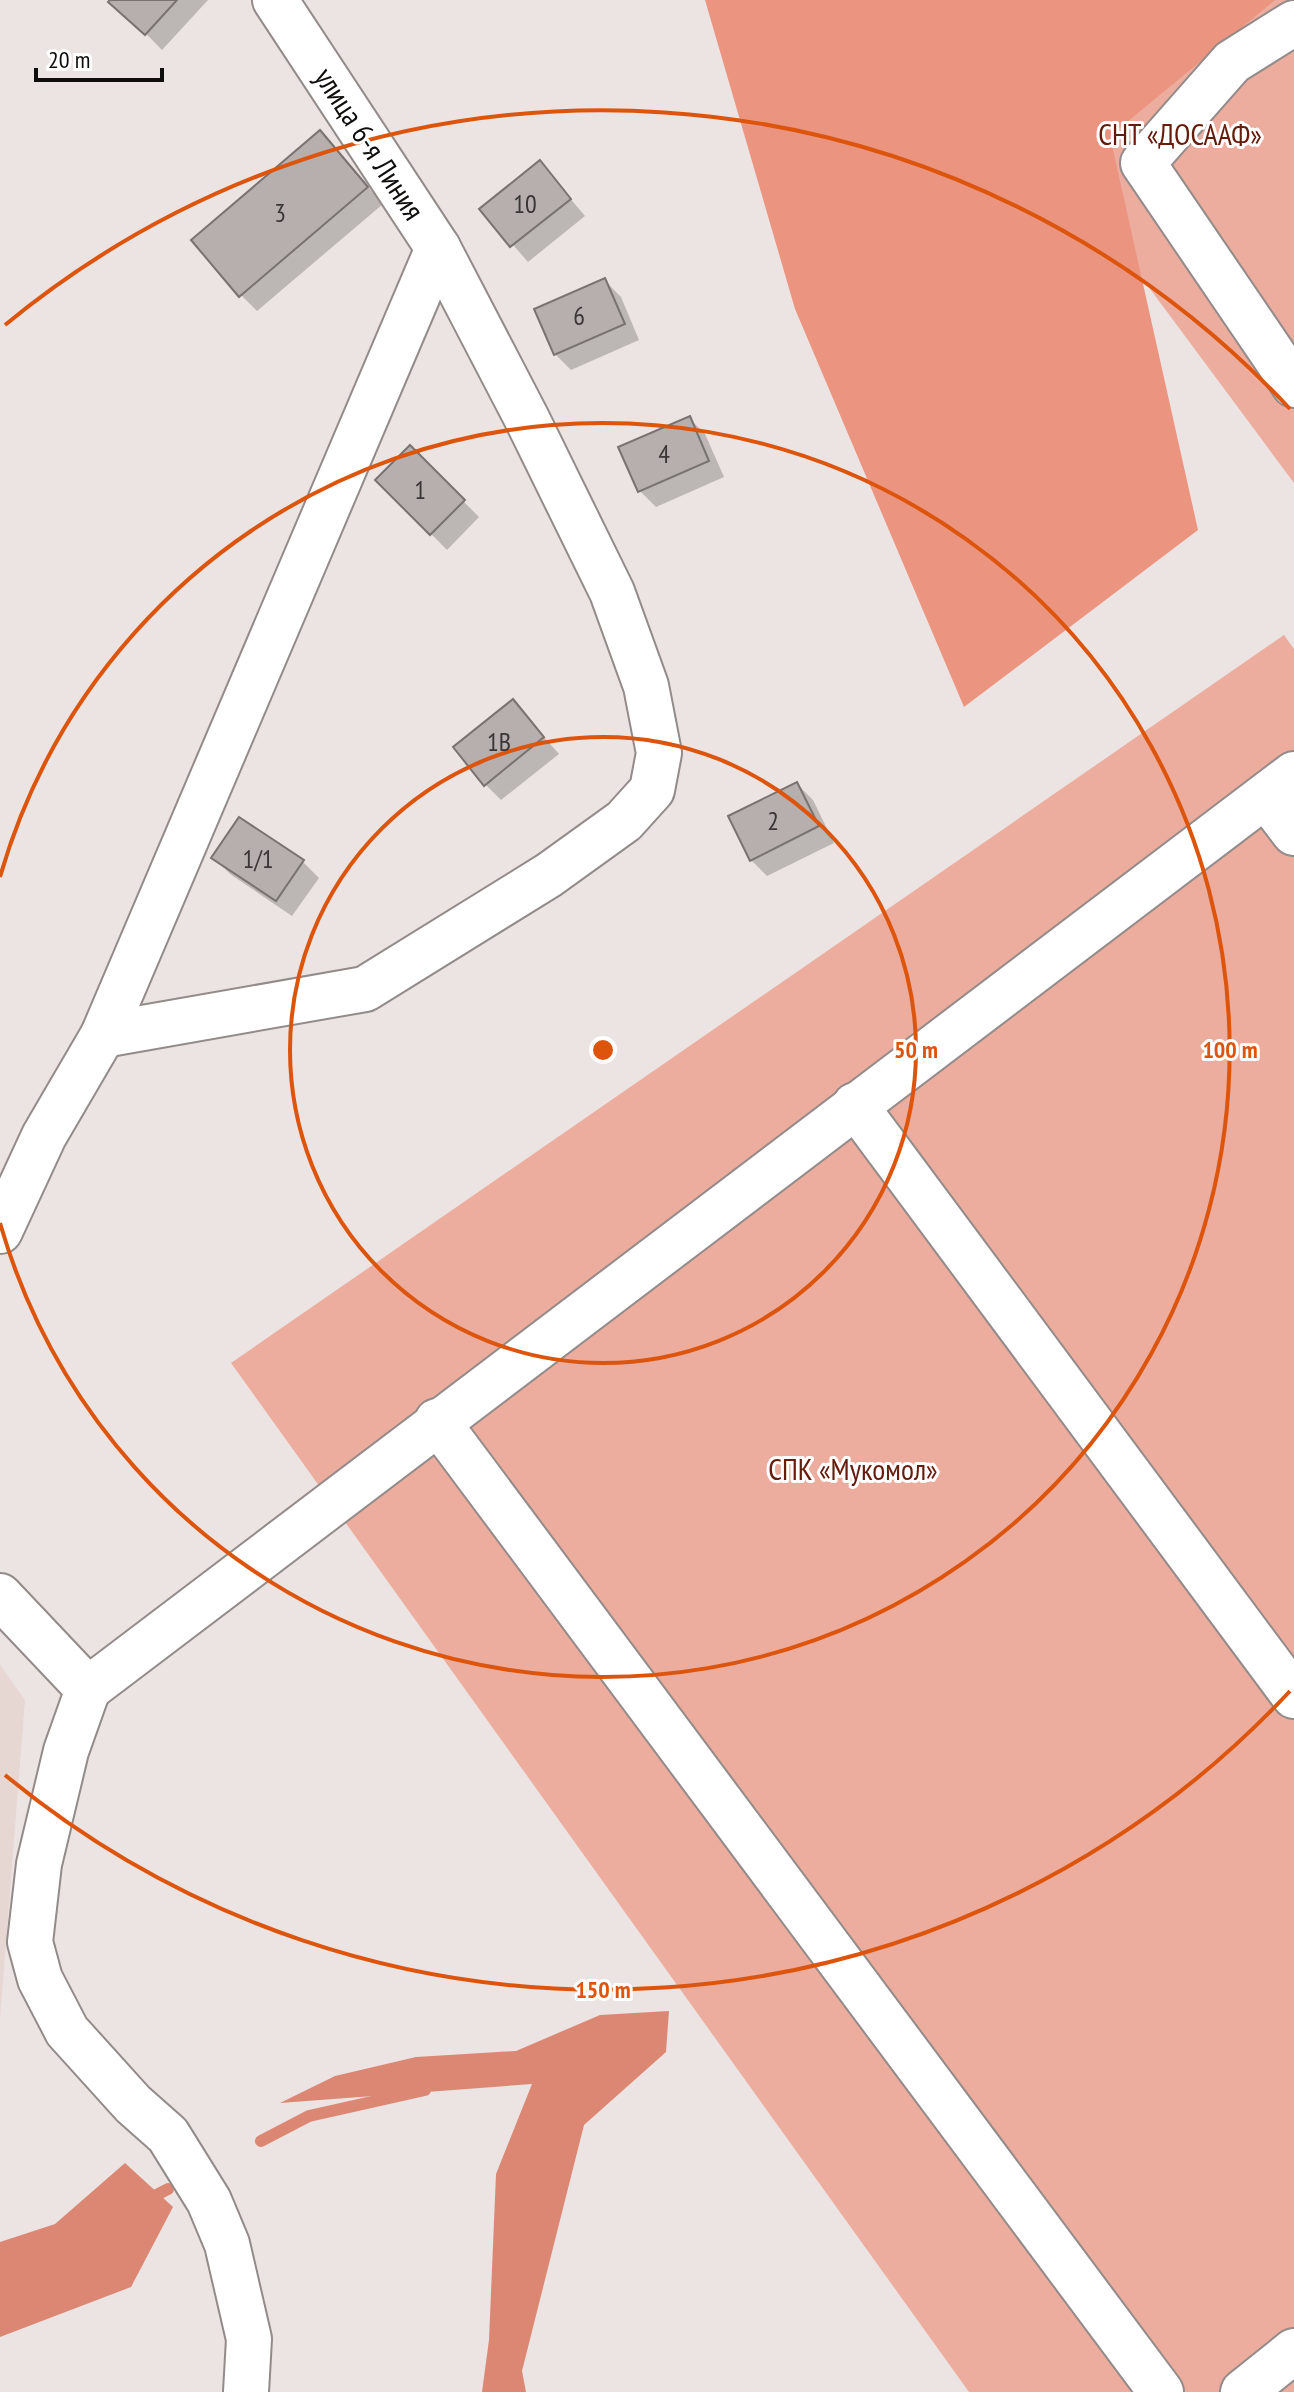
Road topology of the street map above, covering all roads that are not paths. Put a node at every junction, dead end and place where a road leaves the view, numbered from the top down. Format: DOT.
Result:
graph roads {
  1 [pos="275,0"];
  2 [pos="1294,23"];
  3 [pos="438,248"];
  4 [pos="1294,385"];
  5 [pos="1280,785"];
  6 [pos="1294,833"];
  7 [pos="103,1035"];
  8 [pos="855,1105"];
  9 [pos="0,1231"];
  10 [pos="437,1421"];
  11 [pos="0,1596"];
  12 [pos="88,1689"];
  13 [pos="1294,1696"];
  14 [pos="1294,2351"];
  15 [pos="246,2392"];
  16 [pos="1161,2392"];
  17 [pos="1243,2392"];
  1 -- 3 [label="street, улица 6-я Линия"];
  2 -- 4 [label="street"];
  3 -- 7 [label="street"];
  3 -- 7 [label="street, улица 6-я Линия"];
  5 -- 6 [label="street"];
  5 -- 8 [label="street"];
  7 -- 9 [label="street"];
  8 -- 10 [label="street"];
  8 -- 13 [label="street"];
  10 -- 12 [label="street"];
  10 -- 16 [label="street"];
  11 -- 12 [label="street"];
  12 -- 15 [label="street"];
  14 -- 17 [label="street"];
}
